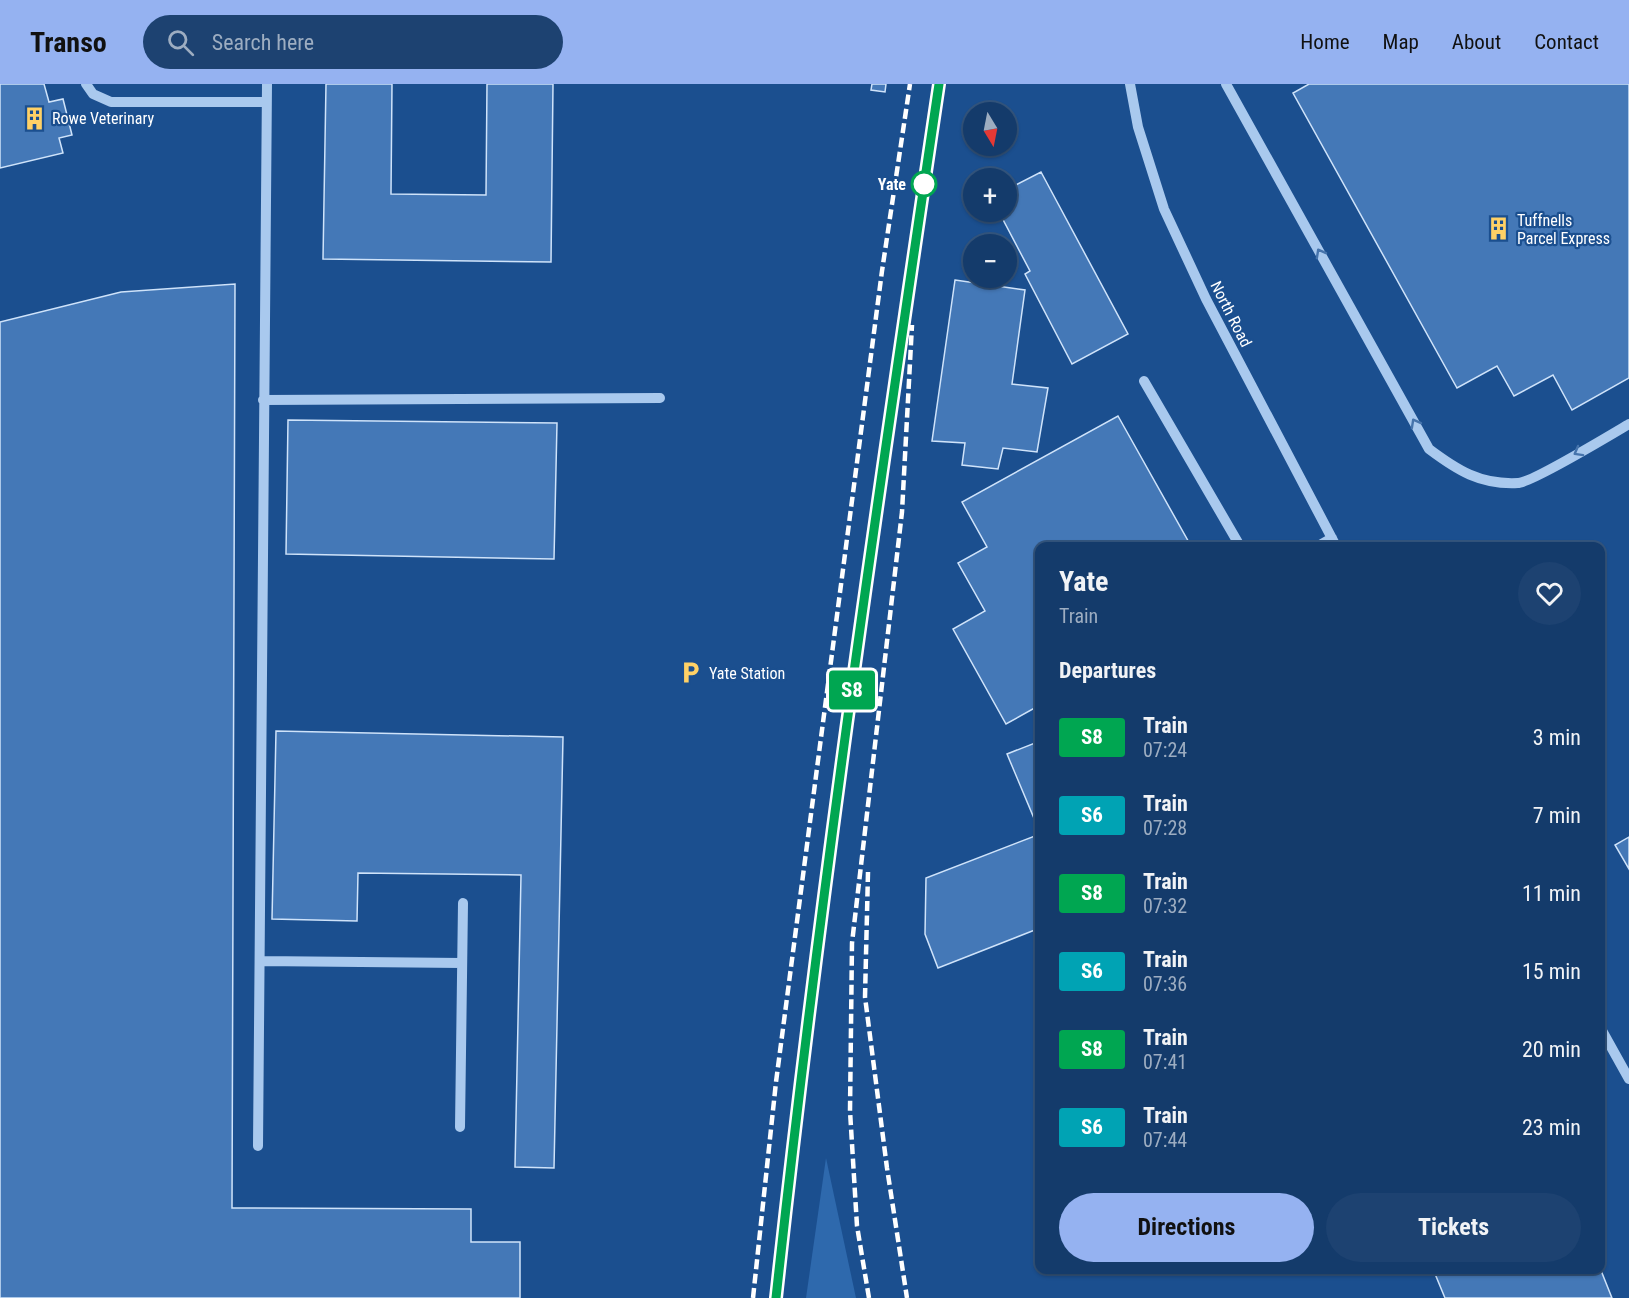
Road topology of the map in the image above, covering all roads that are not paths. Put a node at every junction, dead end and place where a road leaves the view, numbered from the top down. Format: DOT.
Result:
graph roads {
  1 [pos="86,84"];
  2 [pos="267,84"];
  3 [pos="1130,84"];
  4 [pos="1226,84"];
  5 [pos="266,102"];
  6 [pos="1144,381"];
  7 [pos="660,398"];
  8 [pos="262,400"];
  9 [pos="1629,424"];
  10 [pos="1238,542"];
  11 [pos="1334,542"];
  12 [pos="463,903"];
  13 [pos="260,961"];
  14 [pos="462,963"];
  15 [pos="1605,1036"];
  16 [pos="1629,1079"];
  17 [pos="460,1127"];
  18 [pos="258,1146"];
  1 -- 5 [label="street"];
  2 -- 5 [label="street"];
  3 -- 11 [label="street, North Road"];
  9 -- 4 [label="street, one-way"];
  5 -- 8 [label="street"];
  6 -- 10 [label="street"];
  7 -- 8 [label="street"];
  8 -- 13 [label="street"];
  12 -- 14 [label="street"];
  13 -- 14 [label="street"];
  13 -- 18 [label="street"];
  14 -- 17 [label="street"];
  15 -- 16 [label="street"];
}
